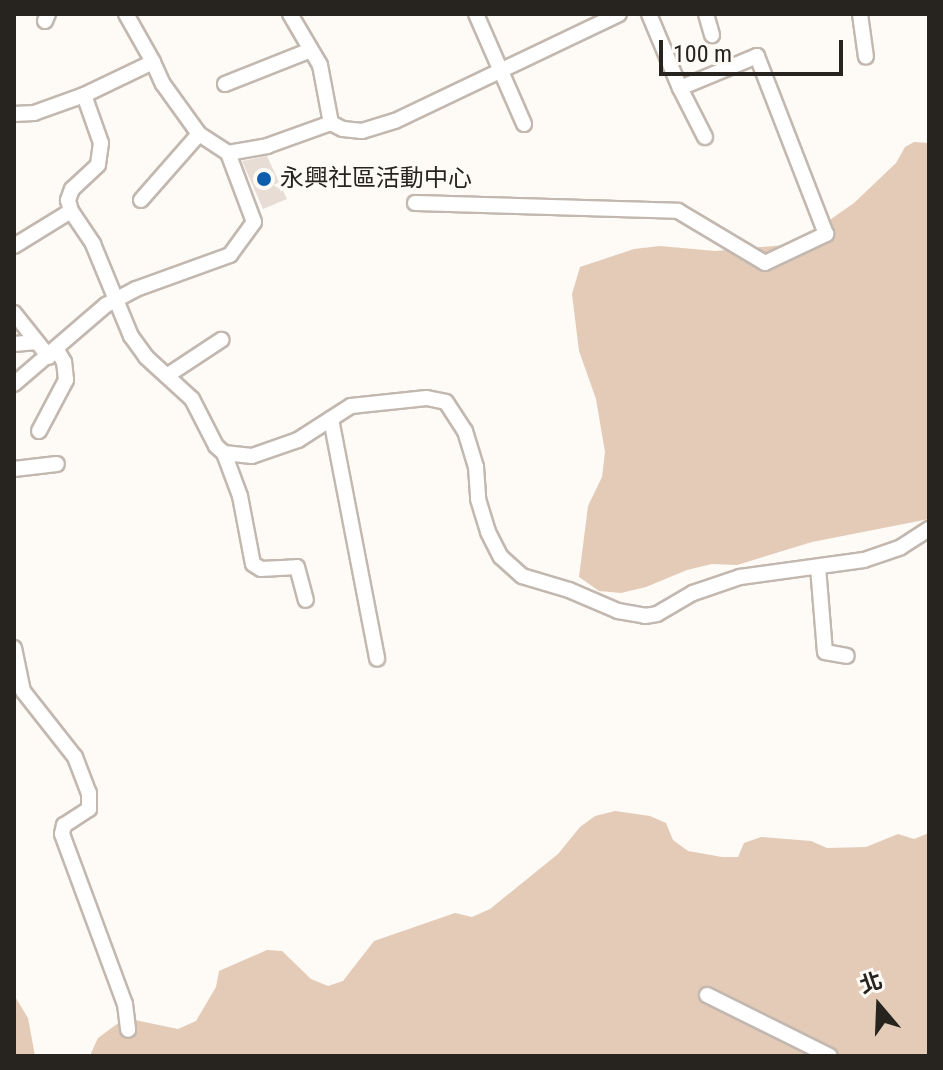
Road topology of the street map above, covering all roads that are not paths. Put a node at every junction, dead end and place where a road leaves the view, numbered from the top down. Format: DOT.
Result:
graph roads {
  1 [pos="126,14"];
  2 [pos="290,14"];
  3 [pos="476,14"];
  4 [pos="619,14"];
  5 [pos="649,14"];
  6 [pos="706,14"];
  7 [pos="860,14"];
  8 [pos="712,35"];
  9 [pos="311,50"];
  10 [pos="866,57"];
  11 [pos="153,62"];
  12 [pos="503,70"];
  13 [pos="225,84"];
  14 [pos="680,88"];
  15 [pos="84,95"];
  16 [pos="14,114"];
  17 [pos="331,123"];
  18 [pos="524,124"];
  19 [pos="199,134"];
  20 [pos="705,137"];
  21 [pos="228,153"];
  22 [pos="141,200"];
  23 [pos="415,203"];
  24 [pos="71,211"];
  25 [pos="14,246"];
  26 [pos="117,300"];
  27 [pos="14,313"];
  28 [pos="221,340"];
  29 [pos="37,342"];
  30 [pos="14,344"];
  31 [pos="53,354"];
  32 [pos="168,375"];
  33 [pos="14,384"];
  34 [pos="331,419"];
  35 [pos="39,431"];
  36 [pos="224,453"];
  37 [pos="57,464"];
  38 [pos="14,469"];
  39 [pos="929,529"];
  40 [pos="818,567"];
  41 [pos="306,600"];
  42 [pos="14,648"];
  43 [pos="847,656"];
  44 [pos="377,659"];
  45 [pos="707,995"];
  46 [pos="128,1030"];
  47 [pos="830,1056"];
  1 -- 11 [label="street"];
  2 -- 9 [label="street"];
  3 -- 12 [label="street"];
  4 -- 12 [label="street"];
  5 -- 14 [label="street"];
  6 -- 8 [label="street"];
  7 -- 10 [label="street"];
  9 -- 13 [label="street"];
  9 -- 17 [label="street"];
  11 -- 15 [label="street"];
  11 -- 19 [label="street"];
  12 -- 17 [label="street"];
  12 -- 18 [label="street"];
  14 -- 20 [label="street"];
  14 -- 23 [label="street"];
  15 -- 16 [label="street"];
  15 -- 24 [label="street"];
  17 -- 21 [label="street"];
  19 -- 21 [label="street"];
  19 -- 22 [label="street"];
  21 -- 26 [label="street"];
  24 -- 25 [label="street"];
  24 -- 26 [label="street"];
  26 -- 31 [label="street"];
  26 -- 32 [label="street"];
  27 -- 29 [label="street"];
  28 -- 32 [label="street"];
  29 -- 30 [label="street"];
  29 -- 31 [label="street"];
  31 -- 33 [label="street"];
  31 -- 35 [label="street"];
  32 -- 36 [label="street"];
  34 -- 36 [label="street"];
  34 -- 40 [label="street"];
  34 -- 44 [label="street"];
  36 -- 41 [label="street"];
  37 -- 38 [label="street"];
  39 -- 40 [label="street"];
  40 -- 43 [label="street"];
  42 -- 46 [label="street"];
  45 -- 47 [label="street"];
}
